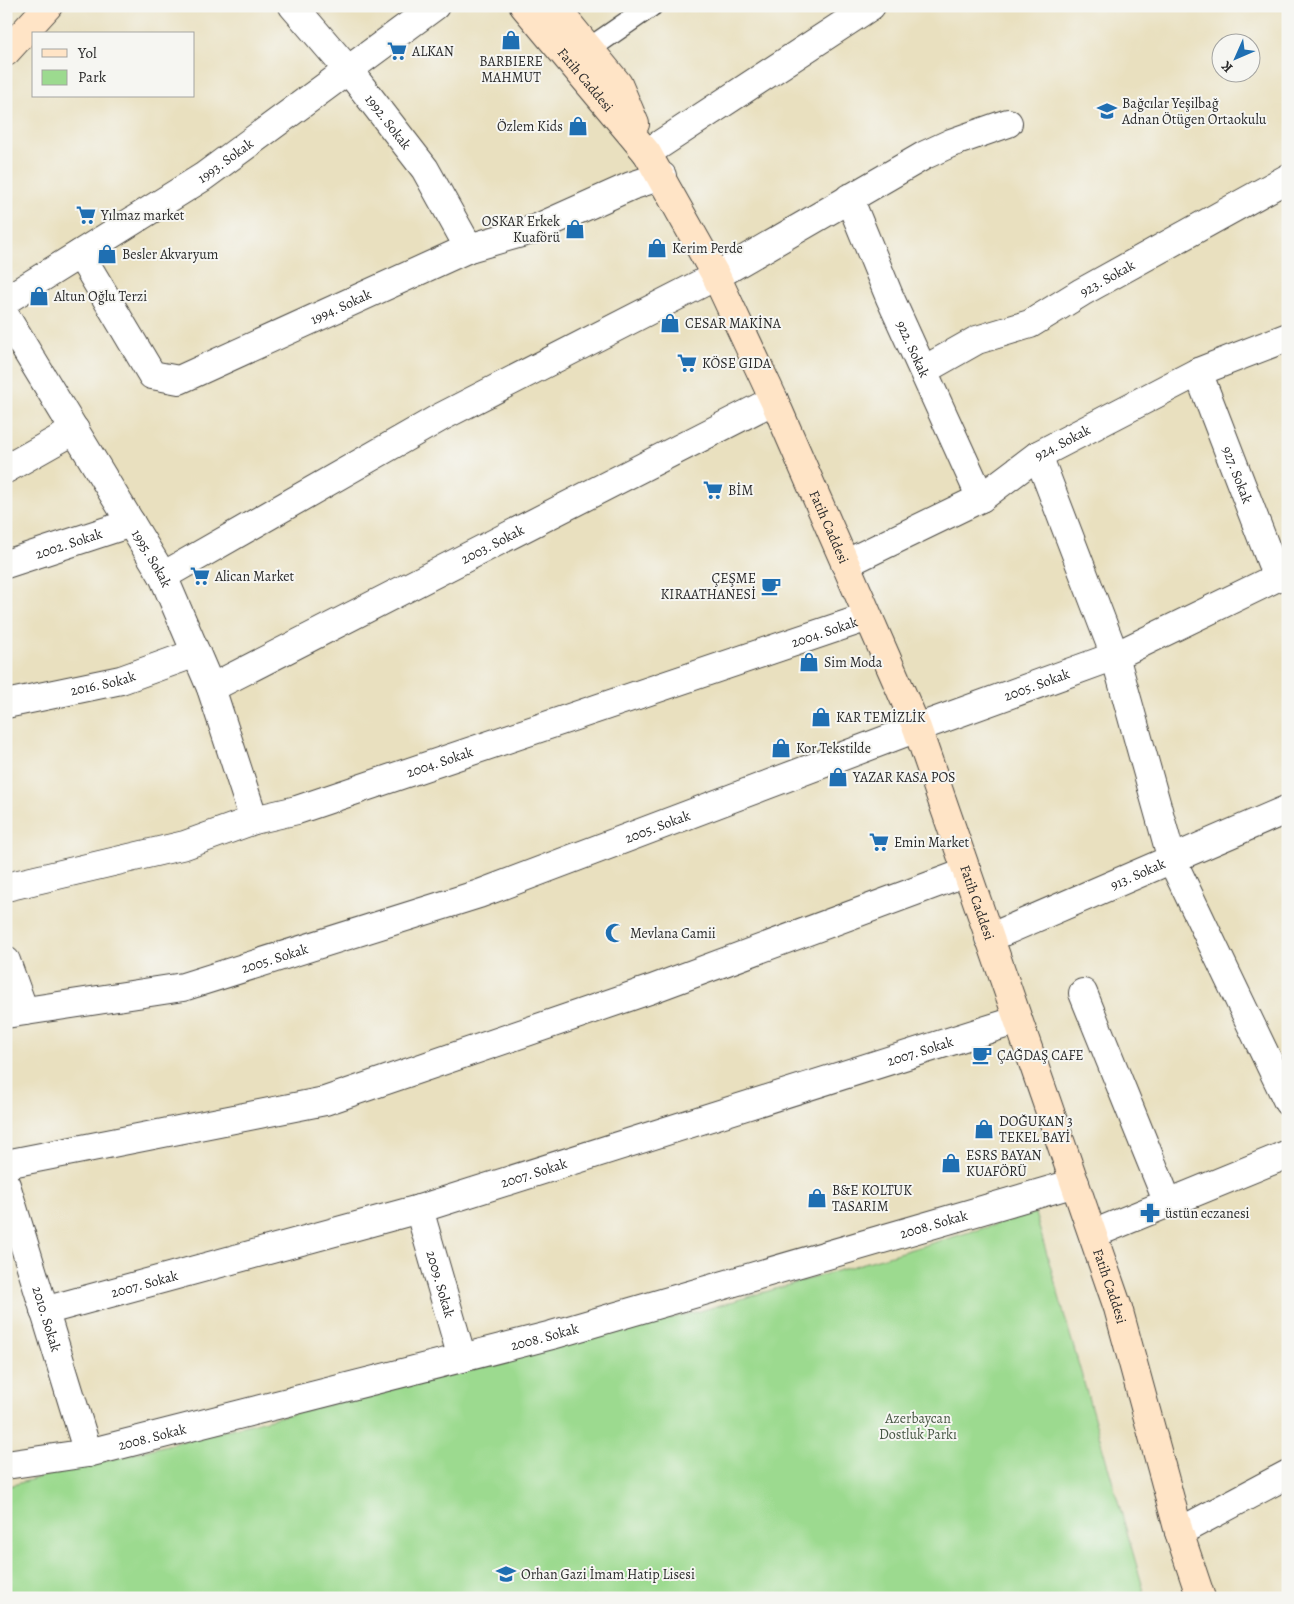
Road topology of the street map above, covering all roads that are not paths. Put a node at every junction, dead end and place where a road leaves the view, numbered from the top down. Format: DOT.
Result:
graph roads {
  1 [pos="48,6"];
  2 [pos="293,6"];
  3 [pos="435,6"];
  4 [pos="524,6"];
  5 [pos="554,6"];
  6 [pos="651,6"];
  7 [pos="870,6"];
  8 [pos="589,49"];
  9 [pos="6,52"];
  10 [pos="349,71"];
  11 [pos="1008,123"];
  12 [pos="647,153"];
  13 [pos="662,176"];
  14 [pos="1288,178"];
  15 [pos="849,198"];
  16 [pos="469,248"];
  17 [pos="80,254"];
  18 [pos="716,276"];
  19 [pos="6,300"];
  20 [pos="6,317"];
  21 [pos="1288,336"];
  22 [pos="924,370"];
  23 [pos="1198,372"];
  24 [pos="774,400"];
  25 [pos="75,430"];
  26 [pos="1038,455"];
  27 [pos="6,469"];
  28 [pos="981,498"];
  29 [pos="131,523"];
  30 [pos="6,564"];
  31 [pos="844,564"];
  32 [pos="1282,574"];
  33 [pos="163,576"];
  34 [pos="868,617"];
  35 [pos="196,653"];
  36 [pos="1115,656"];
  37 [pos="211,688"];
  38 [pos="6,704"];
  39 [pos="917,728"];
  40 [pos="1285,816"];
  41 [pos="254,820"];
  42 [pos="1172,860"];
  43 [pos="967,872"];
  44 [pos="6,887"];
  45 [pos="989,938"];
  46 [pos="6,961"];
  47 [pos="1083,994"];
  48 [pos="15,1012"];
  49 [pos="1018,1020"];
  50 [pos="1288,1102"];
  51 [pos="1288,1154"];
  52 [pos="6,1164"];
  53 [pos="1075,1183"];
  54 [pos="6,1185"];
  55 [pos="1168,1203"];
  56 [pos="419,1209"];
  57 [pos="1093,1234"];
  58 [pos="44,1311"];
  59 [pos="462,1358"];
  60 [pos="88,1453"];
  61 [pos="6,1465"];
  62 [pos="1288,1474"];
  63 [pos="1179,1532"];
  64 [pos="1201,1598"];
  1 -- 9 [label="main road"];
  2 -- 10 [label="street, 1992. Sokak"];
  3 -- 10 [label="street, 1993. Sokak"];
  4 -- 12 [label="main road, Fatih Caddesi"];
  5 -- 8 [label="main road, Fatih Caddesi"];
  6 -- 8 [label="street"];
  7 -- 12 [label="street"];
  8 -- 12 [label="main road, Fatih Caddesi"];
  10 -- 16 [label="street, 1992. Sokak"];
  10 -- 17 [label="street, 1993. Sokak"];
  11 -- 15 [label="street"];
  12 -- 13 [label="main road, Fatih Caddesi"];
  13 -- 16 [label="street, 1994. Sokak"];
  13 -- 18 [label="main road, Fatih Caddesi"];
  14 -- 22 [label="street, 923. Sokak"];
  15 -- 18 [label="street"];
  15 -- 22 [label="street, 922. Sokak"];
  16 -- 17 [label="street, 1994. Sokak"];
  17 -- 19 [label="street, 1993. Sokak"];
  18 -- 24 [label="main road, Fatih Caddesi"];
  18 -- 33 [label="street"];
  20 -- 25 [label="street, 1995. Sokak"];
  21 -- 23 [label="street, 924. Sokak"];
  22 -- 28 [label="street, 922. Sokak"];
  23 -- 26 [label="street, 924. Sokak"];
  23 -- 32 [label="street, 927. Sokak"];
  24 -- 31 [label="main road, Fatih Caddesi"];
  24 -- 37 [label="street, 2003. Sokak"];
  25 -- 27 [label="street"];
  25 -- 29 [label="street, 1995. Sokak"];
  26 -- 28 [label="street, 924. Sokak"];
  26 -- 36 [label="street"];
  28 -- 31 [label="street, 924. Sokak"];
  29 -- 30 [label="street, 2002. Sokak"];
  29 -- 33 [label="street, 1995. Sokak"];
  31 -- 34 [label="main road, Fatih Caddesi"];
  32 -- 36 [label="street, 2005. Sokak"];
  33 -- 35 [label="street, 1995. Sokak"];
  34 -- 39 [label="main road, Fatih Caddesi"];
  34 -- 41 [label="street, 2004. Sokak"];
  35 -- 37 [label="street, 1995. Sokak"];
  35 -- 38 [label="street, 2016. Sokak"];
  36 -- 39 [label="street, 2005. Sokak"];
  36 -- 42 [label="street"];
  37 -- 41 [label="street, 1995. Sokak"];
  39 -- 43 [label="main road, Fatih Caddesi"];
  39 -- 48 [label="street, 2005. Sokak"];
  40 -- 42 [label="street, 913. Sokak"];
  41 -- 44 [label="street, 2004. Sokak"];
  42 -- 45 [label="street, 913. Sokak"];
  42 -- 50 [label="street"];
  43 -- 45 [label="main road, Fatih Caddesi"];
  43 -- 52 [label="street"];
  45 -- 49 [label="main road, Fatih Caddesi"];
  46 -- 48 [label="street"];
  47 -- 55 [label="street"];
  49 -- 53 [label="main road, Fatih Caddesi"];
  49 -- 56 [label="street, 2007. Sokak"];
  51 -- 55 [label="street"];
  53 -- 57 [label="main road, Fatih Caddesi"];
  53 -- 59 [label="street, 2008. Sokak"];
  54 -- 58 [label="street, 2010. Sokak"];
  55 -- 57 [label="street"];
  56 -- 58 [label="street, 2007. Sokak"];
  56 -- 59 [label="street, 2009. Sokak"];
  57 -- 63 [label="main road, Fatih Caddesi"];
  58 -- 60 [label="street, 2010. Sokak"];
  59 -- 60 [label="street, 2008. Sokak"];
  60 -- 61 [label="street, 2008. Sokak"];
  62 -- 63 [label="street"];
  63 -- 64 [label="main road, Fatih Caddesi"];
}
